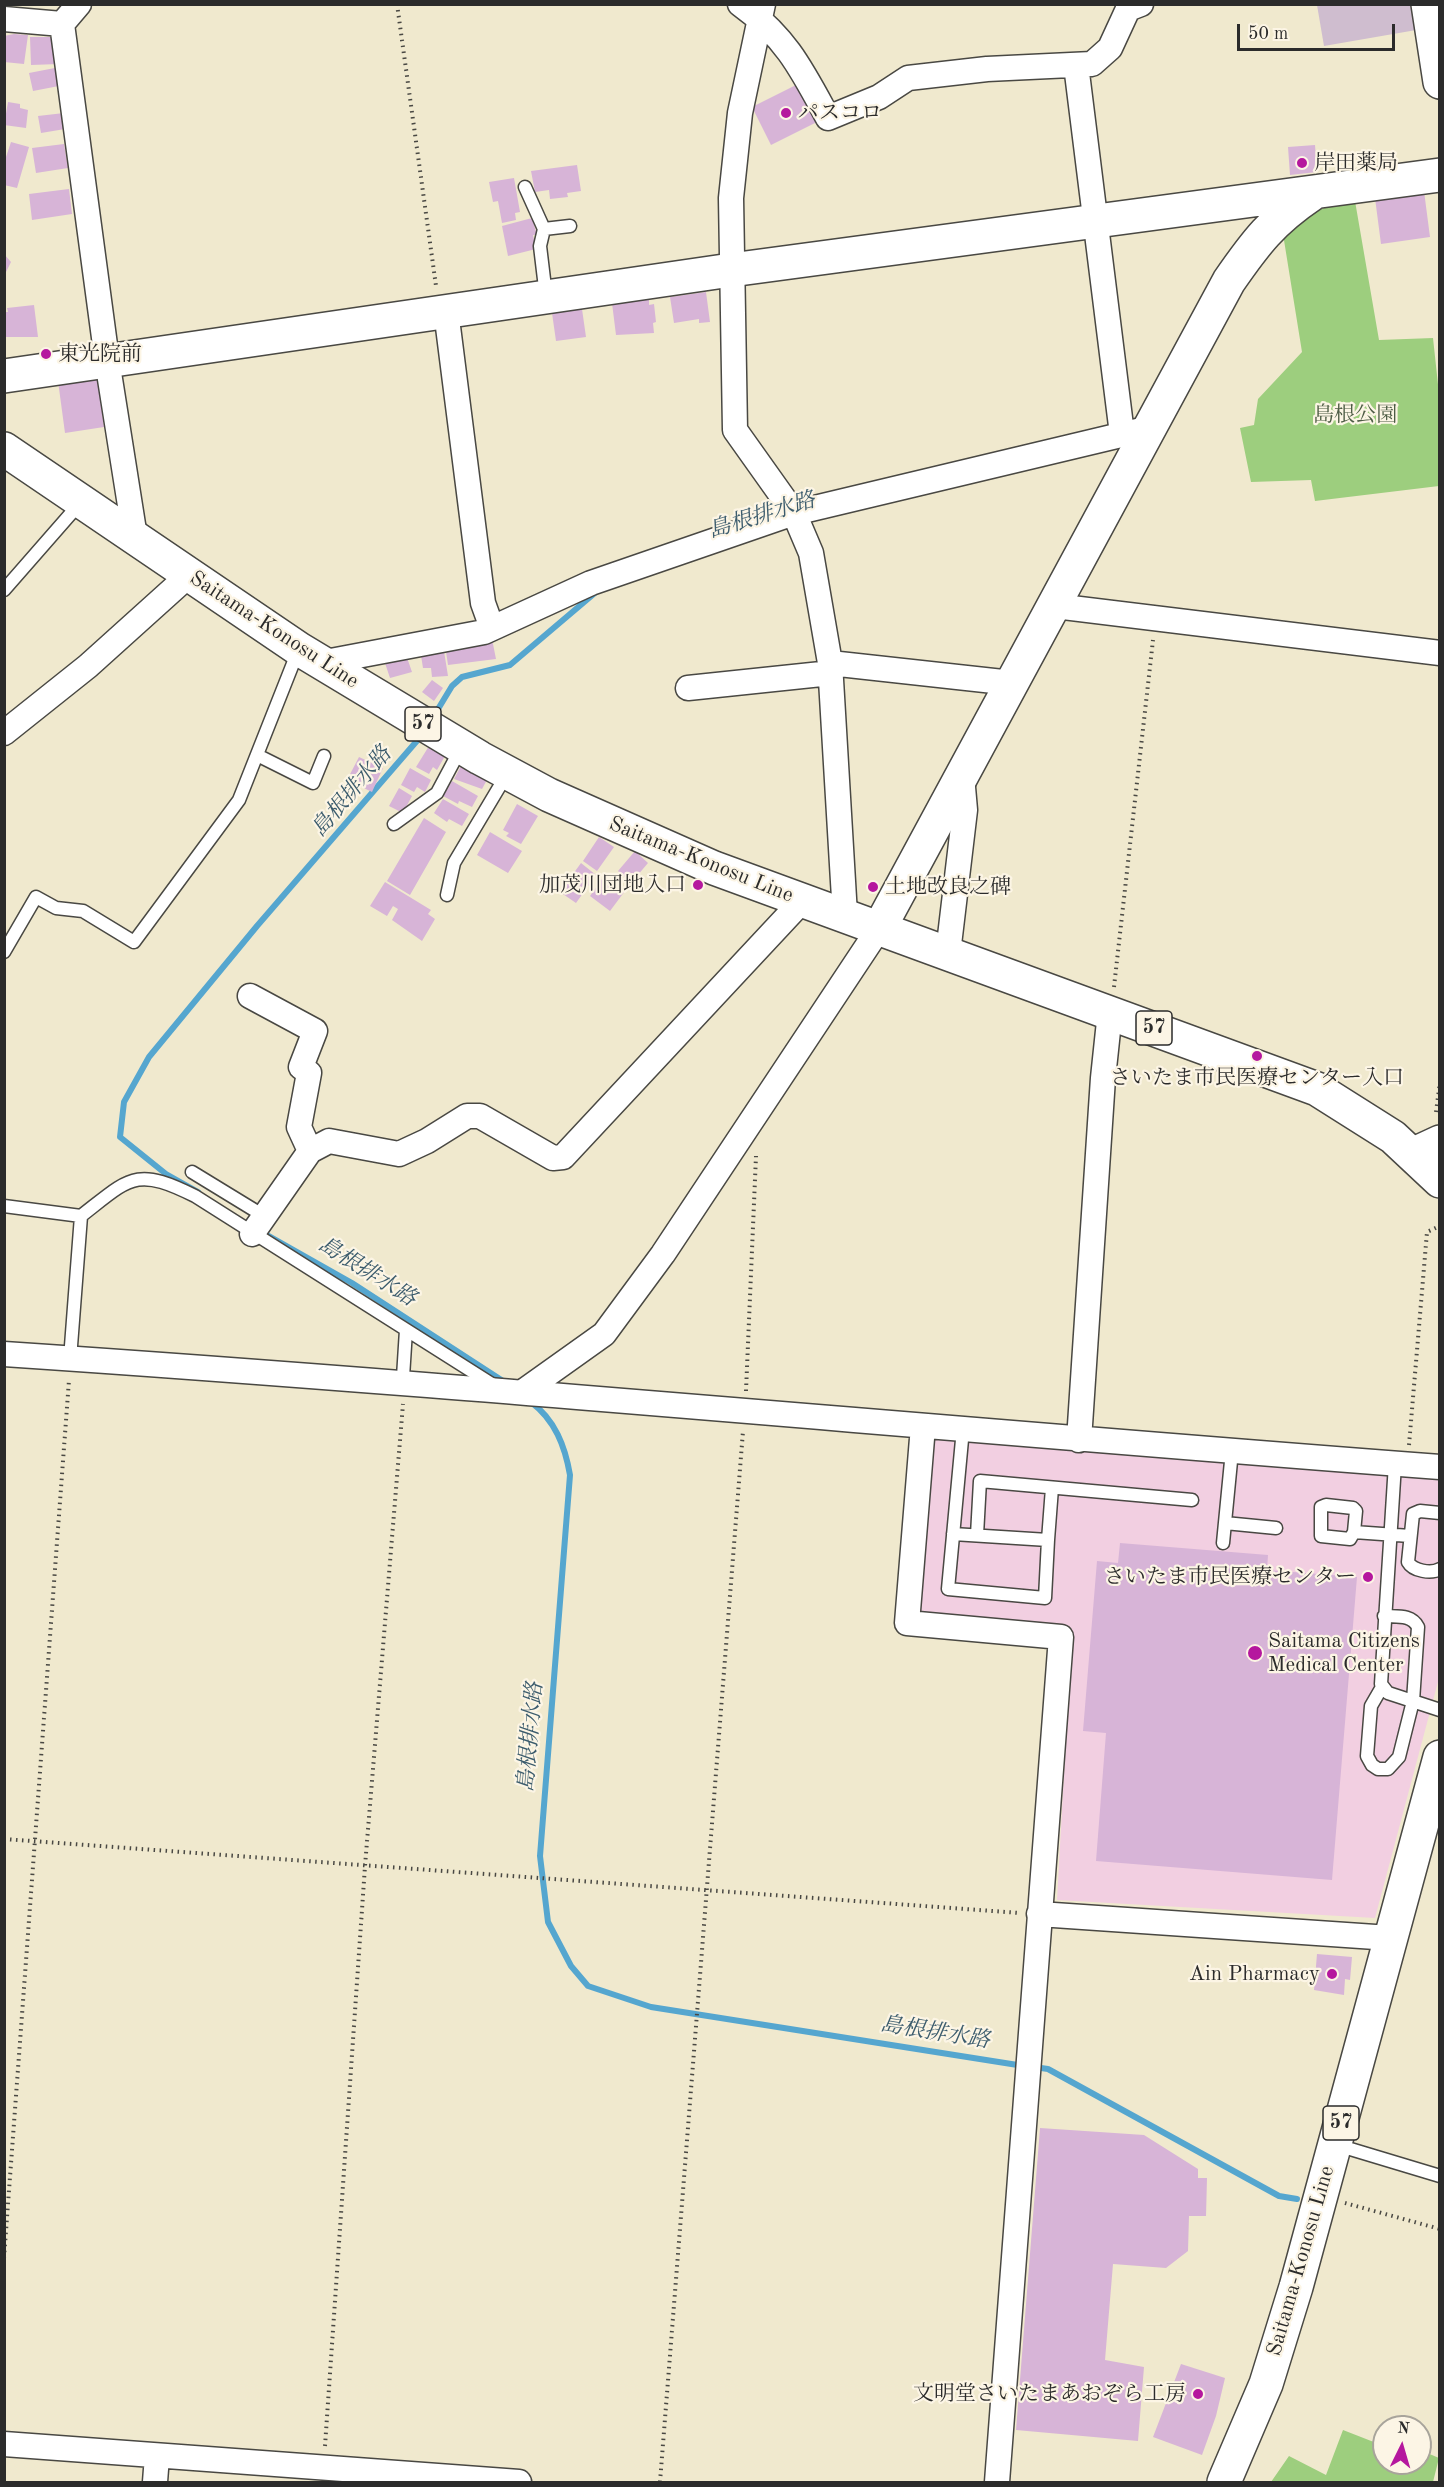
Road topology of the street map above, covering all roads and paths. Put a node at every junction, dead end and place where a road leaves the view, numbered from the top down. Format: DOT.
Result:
graph roads {
  1 [pos="79,4"];
  2 [pos="397,4"];
  3 [pos="740,4"];
  4 [pos="1141,4"];
  5 [pos="1428,4"];
  6 [pos="762,12"];
  7 [pos="4,19"];
  8 [pos="62,24"];
  9 [pos="1076,65"];
  10 [pos="1440,82"];
  11 [pos="1440,175"];
  12 [pos="525,188"];
  13 [pos="1316,192"];
  14 [pos="1095,221"];
  15 [pos="570,226"];
  16 [pos="544,229"];
  17 [pos="731,270"];
  18 [pos="546,297"];
  19 [pos="446,311"];
  20 [pos="107,360"];
  21 [pos="4,376"];
  22 [pos="1136,431"];
  23 [pos="4,449"];
  24 [pos="82,501"];
  25 [pos="797,520"];
  26 [pos="135,537"];
  27 [pos="189,575"];
  28 [pos="4,590"];
  29 [pos="1054,606"];
  30 [pos="1156,618"];
  31 [pos="492,628"];
  32 [pos="1440,653"];
  33 [pos="309,656"];
  34 [pos="831,668"];
  35 [pos="1012,683"];
  36 [pos="688,688"];
  37 [pos="4,733"];
  38 [pos="461,746"];
  39 [pos="257,755"];
  40 [pos="324,756"];
  41 [pos="508,773"];
  42 [pos="962,776"];
  43 [pos="394,824"];
  44 [pos="447,895"];
  45 [pos="802,901"];
  46 [pos="845,915"];
  47 [pos="880,927"];
  48 [pos="4,952"];
  49 [pos="948,953"];
  50 [pos="250,996"];
  51 [pos="1110,1012"];
  52 [pos="1440,1082"];
  53 [pos="758,1110"];
  54 [pos="1430,1136"];
  55 [pos="310,1151"];
  56 [pos="192,1172"];
  57 [pos="1440,1181"];
  58 [pos="4,1206"];
  59 [pos="81,1216"];
  60 [pos="258,1225"];
  61 [pos="1440,1226"];
  62 [pos="406,1330"];
  63 [pos="4,1354"];
  64 [pos="70,1359"];
  65 [pos="405,1385"];
  66 [pos="514,1391"];
  67 [pos="745,1410"];
  68 [pos="923,1426"];
  69 [pos="963,1429"];
  70 [pos="1079,1440"];
  71 [pos="1232,1451"];
  72 [pos="1401,1464"];
  73 [pos="1440,1467"];
  74 [pos="1052,1488"];
  75 [pos="1192,1500"];
  76 [pos="1440,1513"];
  77 [pos="1225,1523"];
  78 [pos="1276,1528"];
  79 [pos="1354,1532"];
  80 [pos="953,1534"];
  81 [pos="977,1535"];
  82 [pos="1390,1535"];
  83 [pos="1410,1536"];
  84 [pos="1048,1540"];
  85 [pos="1223,1543"];
  86 [pos="1440,1569"];
  87 [pos="1384,1616"];
  88 [pos="1382,1687"];
  89 [pos="1413,1701"];
  90 [pos="1440,1710"];
  91 [pos="1440,1757"];
  92 [pos="1434,1798"];
  93 [pos="4,1839"];
  94 [pos="35,1842"];
  95 [pos="366,1866"];
  96 [pos="706,1891"];
  97 [pos="1039,1914"];
  98 [pos="1390,1938"];
  99 [pos="1335,2144"];
  100 [pos="1440,2176"];
  101 [pos="1344,2203"];
  102 [pos="1440,2229"];
  103 [pos="4,2258"];
  104 [pos="4,2444"];
  105 [pos="156,2456"];
  106 [pos="323,2475"];
  107 [pos="154,2482"];
  108 [pos="519,2482"];
  109 [pos="660,2482"];
  110 [pos="997,2482"];
  111 [pos="1224,2482"];
  1 -- 8 [label="street"];
  2 -- 19 [label="path"];
  3 -- 6 [label="street"];
  4 -- 9 [label="street"];
  5 -- 10 [label="street"];
  6 -- 9 [label="street"];
  6 -- 17 [label="street"];
  7 -- 8 [label="street"];
  8 -- 20 [label="street"];
  9 -- 14 [label="street"];
  11 -- 13 [label="street"];
  12 -- 16 [label="lane"];
  13 -- 14 [label="street"];
  13 -- 22 [label="street"];
  14 -- 17 [label="street"];
  14 -- 22 [label="street"];
  15 -- 16 [label="lane"];
  16 -- 18 [label="lane"];
  17 -- 18 [label="street"];
  17 -- 25 [label="street"];
  18 -- 19 [label="street"];
  19 -- 20 [label="street"];
  19 -- 31 [label="street"];
  20 -- 21 [label="street"];
  20 -- 26 [label="street"];
  22 -- 25 [label="street"];
  22 -- 29 [label="street"];
  23 -- 24 [label="street, Saitama-Konosu Line / 57"];
  24 -- 26 [label="street, Saitama-Konosu Line / 57"];
  24 -- 28 [label="lane"];
  25 -- 31 [label="street"];
  25 -- 34 [label="street"];
  26 -- 27 [label="street, Saitama-Konosu Line / 57"];
  27 -- 33 [label="street, Saitama-Konosu Line / 57"];
  27 -- 37 [label="street"];
  29 -- 30 [label="street"];
  29 -- 35 [label="street"];
  30 -- 32 [label="street"];
  30 -- 51 [label="path"];
  31 -- 33 [label="street"];
  33 -- 38 [label="street, Saitama-Konosu Line / 57"];
  33 -- 39 [label="lane"];
  34 -- 35 [label="street"];
  34 -- 36 [label="street"];
  34 -- 46 [label="street"];
  35 -- 42 [label="street"];
  38 -- 41 [label="street, Saitama-Konosu Line / 57"];
  38 -- 43 [label="lane"];
  39 -- 40 [label="lane"];
  39 -- 48 [label="lane"];
  41 -- 44 [label="lane"];
  41 -- 45 [label="street, Saitama-Konosu Line / 57"];
  42 -- 47 [label="street"];
  42 -- 49 [label="street"];
  45 -- 46 [label="street, Saitama-Konosu Line / 57"];
  45 -- 55 [label="street"];
  46 -- 47 [label="street, Saitama-Konosu Line / 57"];
  47 -- 49 [label="street, Saitama-Konosu Line / 57"];
  47 -- 53 [label="street"];
  49 -- 51 [label="street, Saitama-Konosu Line / 57"];
  50 -- 55 [label="street"];
  51 -- 54 [label="street, Saitama-Konosu Line / 57"];
  51 -- 70 [label="street"];
  52 -- 54 [label="path"];
  53 -- 66 [label="street"];
  53 -- 67 [label="path"];
  54 -- 57 [label="street, Saitama-Konosu Line / 57"];
  55 -- 60 [label="street"];
  56 -- 60 [label="lane"];
  58 -- 59 [label="lane"];
  59 -- 60 [label="lane"];
  59 -- 64 [label="lane"];
  60 -- 62 [label="lane"];
  61 -- 72 [label="path"];
  62 -- 65 [label="lane"];
  62 -- 66 [label="lane"];
  63 -- 64 [label="street"];
  64 -- 65 [label="street"];
  64 -- 94 [label="path"];
  65 -- 66 [label="street"];
  65 -- 95 [label="path"];
  66 -- 67 [label="street"];
  67 -- 68 [label="street"];
  67 -- 96 [label="path"];
  68 -- 69 [label="street"];
  68 -- 97 [label="street"];
  69 -- 70 [label="street"];
  69 -- 80 [label="lane"];
  70 -- 71 [label="street"];
  71 -- 72 [label="street"];
  71 -- 77 [label="lane"];
  72 -- 73 [label="street"];
  72 -- 82 [label="lane"];
  74 -- 75 [label="lane"];
  74 -- 81 [label="lane"];
  74 -- 84 [label="lane"];
  76 -- 83 [label="lane"];
  77 -- 78 [label="lane"];
  77 -- 85 [label="lane"];
  79 -- 82 [label="lane"];
  80 -- 81 [label="lane"];
  80 -- 84 [label="lane"];
  81 -- 84 [label="lane"];
  82 -- 83 [label="lane"];
  82 -- 87 [label="lane"];
  83 -- 86 [label="lane"];
  87 -- 88 [label="lane"];
  87 -- 89 [label="lane"];
  88 -- 89 [label="lane"];
  88 -- 89 [label="lane"];
  89 -- 90 [label="lane"];
  91 -- 92 [label="street, Saitama-Konosu Line / 57"];
  92 -- 98 [label="street, Saitama-Konosu Line / 57"];
  93 -- 94 [label="path"];
  94 -- 95 [label="path"];
  94 -- 103 [label="path"];
  95 -- 96 [label="path"];
  95 -- 106 [label="path"];
  96 -- 97 [label="path"];
  96 -- 109 [label="path"];
  97 -- 98 [label="street"];
  97 -- 110 [label="street"];
  98 -- 99 [label="street, Saitama-Konosu Line / 57"];
  99 -- 100 [label="lane"];
  99 -- 111 [label="street, Saitama-Konosu Line / 57"];
  101 -- 102 [label="path"];
  104 -- 105 [label="street"];
  105 -- 106 [label="street"];
  105 -- 107 [label="street"];
  106 -- 108 [label="street"];
}
